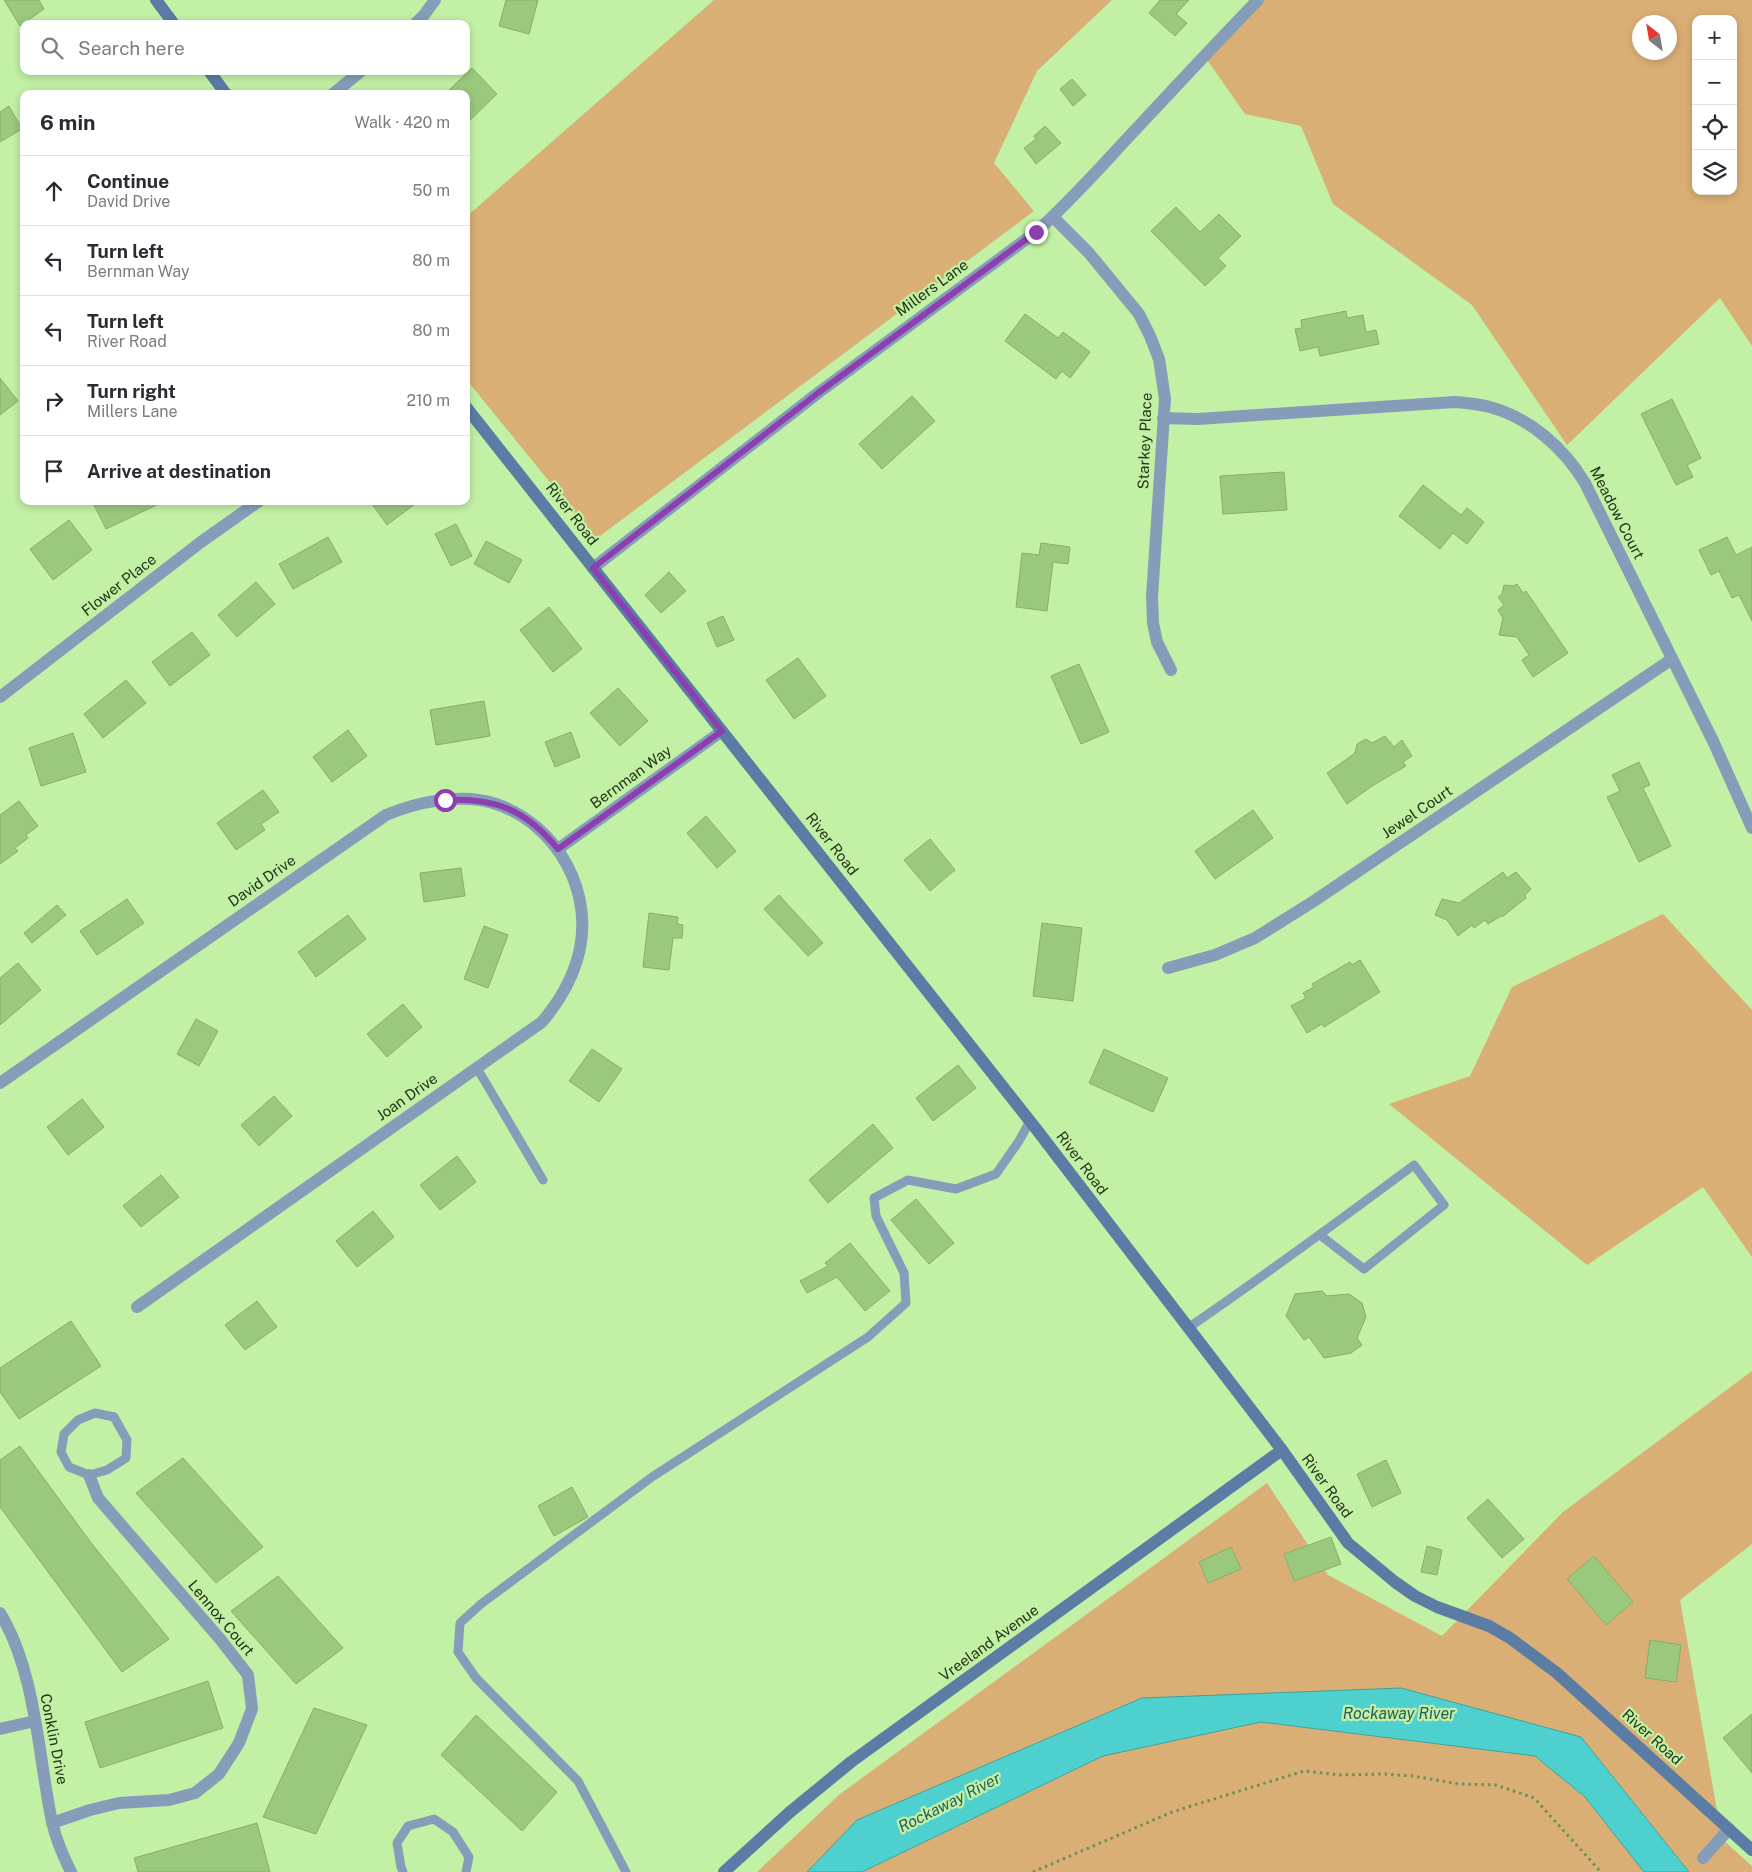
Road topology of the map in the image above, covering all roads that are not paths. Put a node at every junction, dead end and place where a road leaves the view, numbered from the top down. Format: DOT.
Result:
graph roads {
  1 [pos="156,0"];
  2 [pos="435,0"];
  3 [pos="1258,0"];
  4 [pos="171,20"];
  5 [pos="419,20"];
  6 [pos="212,75"];
  7 [pos="356,75"];
  8 [pos="223,90"];
  9 [pos="338,90"];
  10 [pos="1053,217"];
  11 [pos="470,412"];
  12 [pos="1163,418"];
  13 [pos="252,505"];
  14 [pos="593,568"];
  15 [pos="1672,659"];
  16 [pos="1171,670"];
  17 [pos="0,697"];
  18 [pos="722,731"];
  19 [pos="1752,828"];
  20 [pos="558,849"];
  21 [pos="1168,968"];
  22 [pos="476,1068"];
  23 [pos="0,1083"];
  24 [pos="1030,1121"];
  25 [pos="543,1180"];
  26 [pos="1320,1235"];
  27 [pos="137,1307"];
  28 [pos="1188,1328"];
  29 [pos="1282,1450"];
  30 [pos="89,1474"];
  31 [pos="0,1613"];
  32 [pos="35,1721"];
  33 [pos="0,1729"];
  34 [pos="52,1823"];
  35 [pos="1729,1829"];
  36 [pos="1752,1850"];
  37 [pos="1703,1858"];
  38 [pos="71,1872"];
  39 [pos="403,1872"];
  40 [pos="466,1872"];
  41 [pos="626,1872"];
  42 [pos="724,1872"];
  1 -- 4 [label="street"];
  2 -- 5 [label="street"];
  3 -- 10 [label="street, Millers Lane"];
  6 -- 8 [label="street"];
  7 -- 9 [label="street"];
  10 -- 12 [label="street, Starkey Place"];
  10 -- 14 [label="street, Millers Lane"];
  11 -- 14 [label="street, River Road"];
  12 -- 15 [label="street, Meadow Court"];
  12 -- 16 [label="street, Starkey Place"];
  13 -- 17 [label="street, Flower Place"];
  14 -- 18 [label="street, River Road"];
  15 -- 19 [label="street, Meadow Court"];
  15 -- 21 [label="street, Jewel Court"];
  18 -- 20 [label="street, Bernman Way"];
  18 -- 24 [label="street, River Road"];
  20 -- 22 [label="street, Joan Drive"];
  20 -- 23 [label="street, David Drive"];
  22 -- 25 [label="lane"];
  22 -- 27 [label="street, Joan Drive"];
  24 -- 28 [label="street, River Road"];
  24 -- 41 [label="lane"];
  26 -- 26 [label="lane"];
  26 -- 28 [label="lane"];
  28 -- 29 [label="street, River Road"];
  29 -- 35 [label="street, River Road"];
  29 -- 42 [label="street, Vreeland Avenue"];
  30 -- 30 [label="lane"];
  30 -- 34 [label="street, Lennox Court"];
  31 -- 32 [label="street, Conklin Drive"];
  32 -- 33 [label="street"];
  32 -- 34 [label="street, Conklin Drive"];
  34 -- 38 [label="street, Conklin Drive"];
  35 -- 36 [label="street, River Road"];
  35 -- 37 [label="street"];
  39 -- 40 [label="lane"];
}
